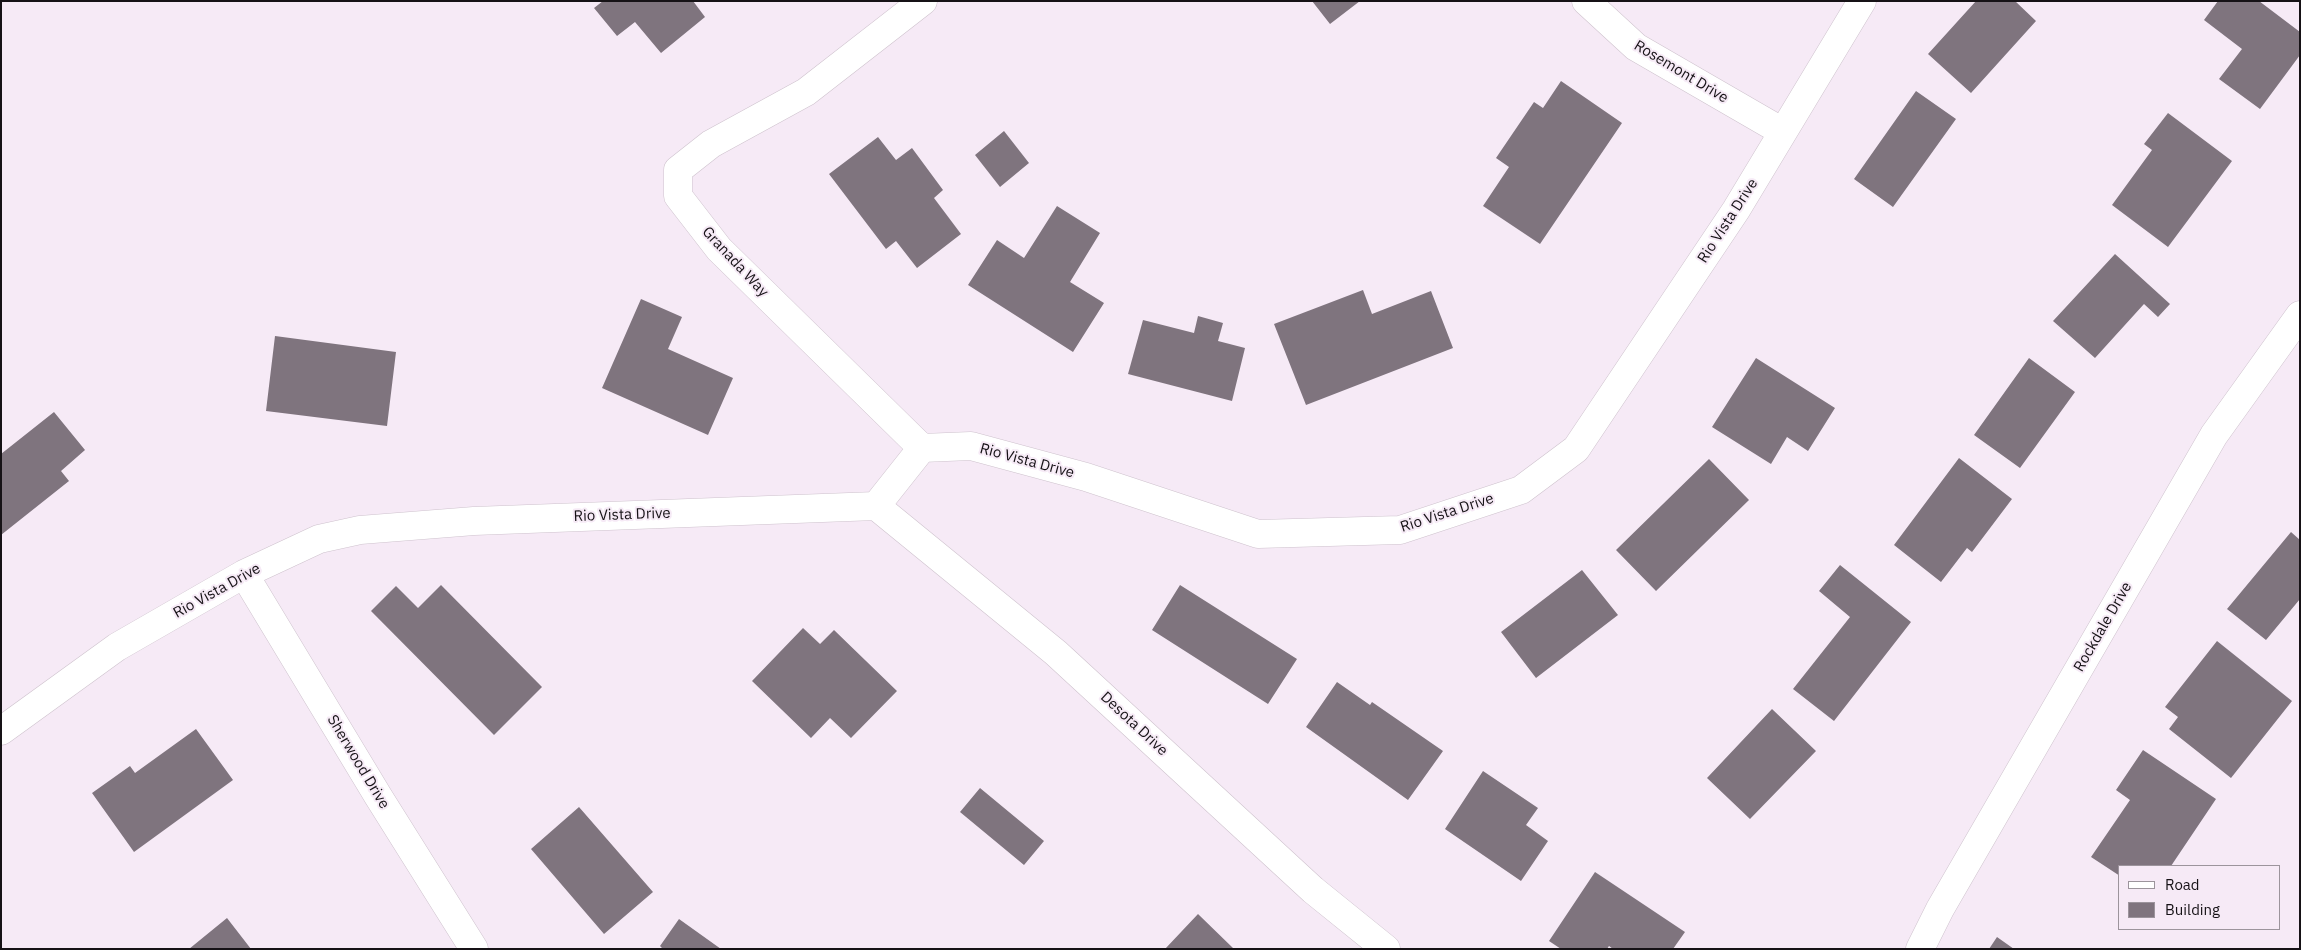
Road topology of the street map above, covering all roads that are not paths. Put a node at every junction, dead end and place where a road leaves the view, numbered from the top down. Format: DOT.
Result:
graph roads {
  1 [pos="923,1"];
  2 [pos="1586,1"];
  3 [pos="1862,1"];
  4 [pos="1783,132"];
  5 [pos="2300,315"];
  6 [pos="922,448"];
  7 [pos="876,506"];
  8 [pos="244,574"];
  9 [pos="1,731"];
  10 [pos="474,949"];
  11 [pos="1386,949"];
  12 [pos="1920,949"];
  1 -- 6 [label="street, Granada Way"];
  2 -- 4 [label="street, Rosemont Drive"];
  3 -- 4 [label="street, Rio Vista Drive"];
  4 -- 6 [label="street, Rio Vista Drive"];
  5 -- 12 [label="street, Rockdale Drive"];
  6 -- 7 [label="street"];
  7 -- 8 [label="street, Rio Vista Drive"];
  7 -- 11 [label="street, Desota Drive"];
  8 -- 9 [label="street, Rio Vista Drive"];
  8 -- 10 [label="street, Sherwood Drive"];
}
